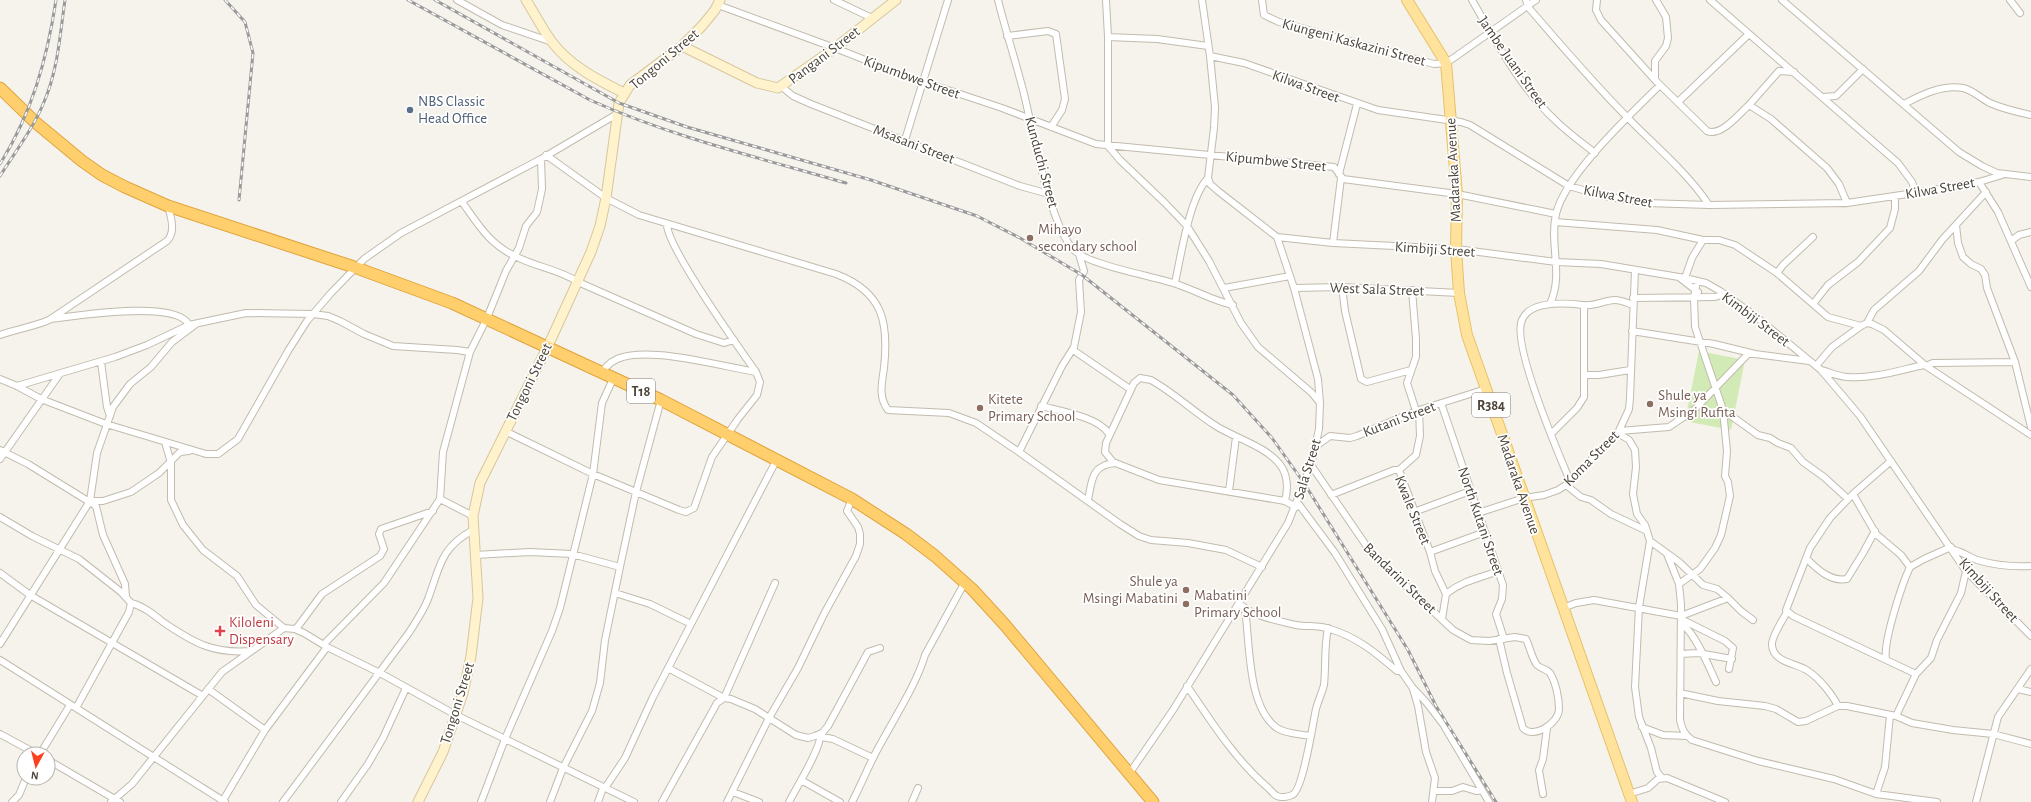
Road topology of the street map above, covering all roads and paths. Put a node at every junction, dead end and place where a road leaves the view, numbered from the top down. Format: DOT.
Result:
graph roads {
  1 [pos="457,0"];
  2 [pos="526,0"];
  3 [pos="834,0"];
  4 [pos="896,0"];
  5 [pos="948,0"];
  6 [pos="998,0"];
  7 [pos="1106,0"];
  8 [pos="1202,0"];
  9 [pos="1262,0"];
  10 [pos="1407,0"];
  11 [pos="1472,0"];
  12 [pos="1526,0"];
  13 [pos="1536,0"];
  14 [pos="1597,0"];
  15 [pos="1656,0"];
  16 [pos="1710,0"];
  17 [pos="1782,0"];
  18 [pos="2012,1"];
  19 [pos="719,2"];
  20 [pos="1528,7"];
  21 [pos="2020,13"];
  22 [pos="872,18"];
  23 [pos="1491,32"];
  24 [pos="1750,34"];
  25 [pos="1007,36"];
  26 [pos="1108,37"];
  27 [pos="552,42"];
  28 [pos="682,46"];
  29 [pos="1208,46"];
  30 [pos="836,48"];
  31 [pos="1210,56"];
  32 [pos="1446,62"];
  33 [pos="1863,69"];
  34 [pos="1794,72"];
  35 [pos="923,82"];
  36 [pos="1657,83"];
  37 [pos="782,86"];
  38 [pos="0,88"];
  39 [pos="624,93"];
  40 [pos="1836,96"];
  41 [pos="1823,97"];
  42 [pos="1678,102"];
  43 [pos="1357,104"];
  44 [pos="1904,104"];
  45 [pos="1749,105"];
  46 [pos="1837,110"];
  47 [pos="617,114"];
  48 [pos="2031,115"];
  49 [pos="1628,118"];
  50 [pos="1030,119"];
  51 [pos="1451,120"];
  52 [pos="1051,127"];
  53 [pos="906,140"];
  54 [pos="1108,146"];
  55 [pos="1595,153"];
  56 [pos="1210,154"];
  57 [pos="543,157"];
  58 [pos="2002,175"];
  59 [pos="1340,176"];
  60 [pos="2031,177"];
  61 [pos="1208,178"];
  62 [pos="1046,182"];
  63 [pos="1979,182"];
  64 [pos="1569,186"];
  65 [pos="1033,190"];
  66 [pos="1986,192"];
  67 [pos="1916,193"];
  68 [pos="1049,194"];
  69 [pos="1456,194"];
  70 [pos="1895,196"];
  71 [pos="606,198"];
  72 [pos="462,202"];
  73 [pos="1847,203"];
  74 [pos="1709,205"];
  75 [pos="168,206"];
  76 [pos="1556,214"];
  77 [pos="1555,222"];
  78 [pos="668,225"];
  79 [pos="1956,225"];
  80 [pos="1187,226"];
  81 [pos="2031,232"];
  82 [pos="1277,237"];
  83 [pos="1813,237"];
  84 [pos="1704,240"];
  85 [pos="2011,241"];
  86 [pos="1333,242"];
  87 [pos="1456,249"];
  88 [pos="1078,254"];
  89 [pos="514,256"];
  90 [pos="1556,262"];
  91 [pos="354,267"];
  92 [pos="1635,270"];
  93 [pos="1778,273"];
  94 [pos="1290,276"];
  95 [pos="1682,278"];
  96 [pos="1697,281"];
  97 [pos="578,282"];
  98 [pos="1175,283"];
  99 [pos="1342,287"];
  100 [pos="2031,287"];
  101 [pos="1224,288"];
  102 [pos="1294,288"];
  103 [pos="1412,290"];
  104 [pos="1696,291"];
  105 [pos="1459,293"];
  106 [pos="1725,294"];
  107 [pos="1694,297"];
  108 [pos="1708,297"];
  109 [pos="1633,302"];
  110 [pos="1550,304"];
  111 [pos="1813,304"];
  112 [pos="1233,305"];
  113 [pos="1584,306"];
  114 [pos="313,314"];
  115 [pos="487,318"];
  116 [pos="49,320"];
  117 [pos="196,323"];
  118 [pos="189,324"];
  119 [pos="1864,325"];
  120 [pos="1632,331"];
  121 [pos="0,335"];
  122 [pos="734,340"];
  123 [pos="1699,342"];
  124 [pos="548,346"];
  125 [pos="1073,350"];
  126 [pos="470,352"];
  127 [pos="1749,353"];
  128 [pos="101,362"];
  129 [pos="2015,362"];
  130 [pos="1925,365"];
  131 [pos="1816,366"];
  132 [pos="1411,370"];
  133 [pos="1630,370"];
  134 [pos="756,372"];
  135 [pos="601,373"];
  136 [pos="59,375"];
  137 [pos="1584,375"];
  138 [pos="0,379"];
  139 [pos="613,379"];
  140 [pos="17,386"];
  141 [pos="1716,388"];
  142 [pos="1130,389"];
  143 [pos="1486,389"];
  144 [pos="41,399"];
  145 [pos="661,400"];
  146 [pos="1320,403"];
  147 [pos="1441,403"];
  148 [pos="1041,406"];
  149 [pos="1723,410"];
  150 [pos="1417,411"];
  151 [pos="110,416"];
  152 [pos="106,424"];
  153 [pos="2031,427"];
  154 [pos="505,432"];
  155 [pos="1618,432"];
  156 [pos="1109,434"];
  157 [pos="1551,434"];
  158 [pos="2031,435"];
  159 [pos="727,436"];
  160 [pos="1236,437"];
  161 [pos="165,442"];
  162 [pos="1316,446"];
  163 [pos="2,451"];
  164 [pos="196,451"];
  165 [pos="1019,452"];
  166 [pos="0,459"];
  167 [pos="776,460"];
  168 [pos="1891,461"];
  169 [pos="171,462"];
  170 [pos="1115,463"];
  171 [pos="1311,465"];
  172 [pos="1399,470"];
  173 [pos="593,474"];
  174 [pos="1568,483"];
  175 [pos="1229,491"];
  176 [pos="1470,491"];
  177 [pos="636,492"];
  178 [pos="1853,494"];
  179 [pos="1331,495"];
  180 [pos="1524,498"];
  181 [pos="440,499"];
  182 [pos="852,499"];
  183 [pos="1848,499"];
  184 [pos="1088,500"];
  185 [pos="1285,501"];
  186 [pos="89,502"];
  187 [pos="1296,505"];
  188 [pos="433,511"];
  189 [pos="1414,512"];
  190 [pos="1478,513"];
  191 [pos="473,516"];
  192 [pos="0,517"];
  193 [pos="473,530"];
  194 [pos="1646,531"];
  195 [pos="1875,531"];
  196 [pos="1485,532"];
  197 [pos="1650,541"];
  198 [pos="58,549"];
  199 [pos="1952,549"];
  200 [pos="1430,552"];
  201 [pos="572,554"];
  202 [pos="1667,554"];
  203 [pos="475,555"];
  204 [pos="1806,558"];
  205 [pos="2031,566"];
  206 [pos="1262,567"];
  207 [pos="1910,567"];
  208 [pos="620,568"];
  209 [pos="1499,571"];
  210 [pos="1966,571"];
  211 [pos="0,573"];
  212 [pos="1693,575"];
  213 [pos="965,582"];
  214 [pos="775,583"];
  215 [pos="1679,584"];
  216 [pos="615,593"];
  217 [pos="1446,594"];
  218 [pos="30,595"];
  219 [pos="126,597"];
  220 [pos="1728,598"];
  221 [pos="131,603"];
  222 [pos="1239,603"];
  223 [pos="1639,607"];
  224 [pos="1563,608"];
  225 [pos="1245,609"];
  226 [pos="1787,612"];
  227 [pos="1442,619"];
  228 [pos="1681,620"];
  229 [pos="1753,620"];
  230 [pos="691,624"];
  231 [pos="284,628"];
  232 [pos="1328,628"];
  233 [pos="296,629"];
  234 [pos="2031,636"];
  235 [pos="1502,639"];
  236 [pos="112,642"];
  237 [pos="0,644"];
  238 [pos="325,645"];
  239 [pos="880,648"];
  240 [pos="253,651"];
  241 [pos="1681,654"];
  242 [pos="1703,654"];
  243 [pos="1732,659"];
  244 [pos="1886,659"];
  245 [pos="0,660"];
  246 [pos="668,668"];
  247 [pos="1729,669"];
  248 [pos="2031,669"];
  249 [pos="1401,671"];
  250 [pos="380,673"];
  251 [pos="1916,674"];
  252 [pos="1716,682"];
  253 [pos="1187,686"];
  254 [pos="1412,687"];
  255 [pos="406,688"];
  256 [pos="208,689"];
  257 [pos="2018,689"];
  258 [pos="2031,692"];
  259 [pos="1680,693"];
  260 [pos="203,696"];
  261 [pos="724,698"];
  262 [pos="70,705"];
  263 [pos="1838,706"];
  264 [pos="76,708"];
  265 [pos="456,715"];
  266 [pos="1893,715"];
  267 [pos="769,718"];
  268 [pos="1642,727"];
  269 [pos="1547,728"];
  270 [pos="265,730"];
  271 [pos="0,734"];
  272 [pos="1993,734"];
  273 [pos="821,735"];
  274 [pos="1310,736"];
  275 [pos="1687,736"];
  276 [pos="505,739"];
  277 [pos="2031,744"];
  278 [pos="22,746"];
  279 [pos="45,746"];
  280 [pos="153,757"];
  281 [pos="873,758"];
  282 [pos="56,765"];
  283 [pos="563,768"];
  284 [pos="1129,774"];
  285 [pos="1662,778"];
  286 [pos="801,780"];
  287 [pos="22,786"];
  288 [pos="604,788"];
  289 [pos="918,788"];
  290 [pos="1482,790"];
  291 [pos="1435,791"];
  292 [pos="733,792"];
  293 [pos="1543,794"];
  294 [pos="1876,794"];
  295 [pos="1630,798"];
  296 [pos="1485,799"];
  297 [pos="115,801"];
  298 [pos="12,802"];
  299 [pos="223,802"];
  300 [pos="283,802"];
  301 [pos="341,802"];
  302 [pos="418,802"];
  303 [pos="481,802"];
  304 [pos="550,802"];
  305 [pos="598,802"];
  306 [pos="634,802"];
  307 [pos="662,802"];
  308 [pos="727,802"];
  309 [pos="759,802"];
  310 [pos="789,802"];
  311 [pos="840,802"];
  312 [pos="852,802"];
  313 [pos="912,802"];
  314 [pos="1152,802"];
  315 [pos="1432,802"];
  316 [pos="1489,802"];
  317 [pos="1725,802"];
  318 [pos="1937,802"];
  319 [pos="1976,802"];
  1 -- 27 [label="street"];
  2 -- 27 [label="street"];
  3 -- 22 [label="street"];
  4 -- 22 [label="street, Pangani Street"];
  5 -- 35 [label="street"];
  6 -- 25 [label="street, Kunduchi Street"];
  7 -- 26 [label="street"];
  8 -- 29 [label="street"];
  9 -- 32 [label="street, Kiungeni Kaskazini Street"];
  10 -- 32 [label="main road, Madaraka Avenue / R384"];
  11 -- 23 [label="street, Jambe Juani Street"];
  12 -- 20 [label="street"];
  13 -- 20 [label="street, Kiungeni Kaskazini Street"];
  14 -- 36 [label="street"];
  15 -- 36 [label="street"];
  16 -- 24 [label="street"];
  17 -- 33 [label="street"];
  18 -- 21 [label="street"];
  19 -- 28 [label="street, Tongoni Street"];
  19 -- 30 [label="street, Kipumbwe Street"];
  20 -- 23 [label="street, Kiungeni Kaskazini Street"];
  20 -- 49 [label="street"];
  22 -- 30 [label="street, Pangani Street"];
  23 -- 32 [label="street, Kiungeni Kaskazini Street"];
  23 -- 55 [label="street, Jambe Juani Street"];
  24 -- 34 [label="street"];
  24 -- 42 [label="street"];
  25 -- 50 [label="street, Kunduchi Street"];
  25 -- 52 [label="street"];
  26 -- 29 [label="street"];
  26 -- 54 [label="street"];
  27 -- 39 [label="street"];
  28 -- 37 [label="street, Pangani Street"];
  28 -- 39 [label="street, Tongoni Street"];
  29 -- 31 [label="street"];
  30 -- 35 [label="street, Kipumbwe Street"];
  30 -- 37 [label="street, Pangani Street"];
  31 -- 43 [label="street, Kilwa Street"];
  31 -- 56 [label="street"];
  32 -- 51 [label="main road, Madaraka Avenue / R384"];
  33 -- 40 [label="street"];
  33 -- 44 [label="street"];
  34 -- 41 [label="street"];
  34 -- 45 [label="street"];
  35 -- 50 [label="street, Kipumbwe Street"];
  35 -- 53 [label="street"];
  36 -- 42 [label="street"];
  36 -- 49 [label="street"];
  37 -- 53 [label="street, Msasani Street"];
  38 -- 75 [label="highway, T18"];
  39 -- 47 [label="street, Tongoni Street"];
  40 -- 41 [label="street"];
  40 -- 46 [label="street"];
  41 -- 46 [label="street"];
  42 -- 45 [label="street"];
  43 -- 51 [label="street, Kilwa Street"];
  43 -- 59 [label="street"];
  44 -- 48 [label="street"];
  44 -- 58 [label="street"];
  45 -- 73 [label="street"];
  46 -- 67 [label="street"];
  47 -- 57 [label="street"];
  47 -- 71 [label="street, Tongoni Street"];
  49 -- 55 [label="street"];
  49 -- 74 [label="street"];
  50 -- 52 [label="street, Kipumbwe Street"];
  50 -- 62 [label="street, Kunduchi Street"];
  51 -- 64 [label="street, Kilwa Street"];
  51 -- 69 [label="main road, Madaraka Avenue / R384"];
  52 -- 54 [label="street, Kipumbwe Street"];
  53 -- 65 [label="street, Msasani Street"];
  54 -- 56 [label="street, Kipumbwe Street"];
  54 -- 80 [label="street"];
  55 -- 64 [label="street"];
  56 -- 59 [label="street, Kipumbwe Street"];
  56 -- 61 [label="street"];
  57 -- 71 [label="street"];
  57 -- 72 [label="street"];
  57 -- 89 [label="street"];
  58 -- 60 [label="street"];
  58 -- 63 [label="street, Kilwa Street"];
  59 -- 69 [label="street, Kipumbwe Street"];
  59 -- 86 [label="street"];
  61 -- 80 [label="street"];
  61 -- 82 [label="street"];
  62 -- 65 [label="street"];
  62 -- 68 [label="street, Kunduchi Street"];
  63 -- 66 [label="street"];
  63 -- 67 [label="street, Kilwa Street"];
  64 -- 74 [label="street, Kilwa Street"];
  64 -- 76 [label="street"];
  65 -- 68 [label="street, Msasani Street"];
  66 -- 79 [label="street"];
  66 -- 85 [label="street"];
  67 -- 70 [label="street, Kilwa Street"];
  68 -- 88 [label="street, Kunduchi Street"];
  69 -- 76 [label="street, Kipumbwe Street"];
  69 -- 87 [label="main road, Madaraka Avenue / R384"];
  70 -- 73 [label="street, Kilwa Street"];
  70 -- 111 [label="street"];
  71 -- 78 [label="street"];
  71 -- 97 [label="street, Tongoni Street"];
  72 -- 89 [label="street"];
  72 -- 91 [label="street"];
  73 -- 74 [label="street, Kilwa Street"];
  75 -- 91 [label="highway, T18"];
  75 -- 116 [label="street"];
  76 -- 77 [label="street"];
  77 -- 84 [label="street"];
  77 -- 90 [label="street"];
  78 -- 122 [label="street"];
  78 -- 165 [label="street"];
  79 -- 119 [label="street"];
  79 -- 129 [label="street"];
  80 -- 98 [label="street"];
  80 -- 101 [label="street"];
  81 -- 85 [label="street"];
  82 -- 86 [label="street, Kimbiji Street"];
  82 -- 94 [label="street, Sala Street"];
  83 -- 93 [label="street"];
  84 -- 93 [label="street"];
  84 -- 95 [label="street"];
  85 -- 100 [label="street"];
  86 -- 87 [label="street, Kimbiji Street"];
  87 -- 90 [label="street, Kimbiji Street"];
  87 -- 105 [label="main road, Madaraka Avenue / R384"];
  88 -- 98 [label="street"];
  88 -- 125 [label="street"];
  89 -- 97 [label="street"];
  89 -- 115 [label="street"];
  90 -- 92 [label="street, Kimbiji Street"];
  90 -- 110 [label="street"];
  91 -- 114 [label="street"];
  91 -- 115 [label="highway, T18"];
  92 -- 95 [label="street, Kimbiji Street"];
  92 -- 109 [label="street, Koma Street"];
  93 -- 111 [label="street"];
  94 -- 101 [label="street"];
  94 -- 102 [label="street, Sala Street"];
  95 -- 96 [label="street, Kimbiji Street"];
  95 -- 104 [label="street"];
  96 -- 104 [label="street"];
  96 -- 106 [label="street, Kimbiji Street"];
  97 -- 122 [label="street"];
  97 -- 124 [label="street, Tongoni Street"];
  98 -- 112 [label="street"];
  99 -- 102 [label="street, West Sala Street"];
  99 -- 103 [label="street, West Sala Street"];
  99 -- 132 [label="street"];
  101 -- 112 [label="street"];
  102 -- 146 [label="street, Sala Street"];
  103 -- 105 [label="street, West Sala Street"];
  103 -- 132 [label="street"];
  104 -- 107 [label="street"];
  104 -- 108 [label="street"];
  105 -- 143 [label="main road, Madaraka Avenue / R384"];
  106 -- 108 [label="street"];
  106 -- 131 [label="street, Kimbiji Street"];
  107 -- 108 [label="street"];
  107 -- 109 [label="street"];
  107 -- 123 [label="street"];
  109 -- 113 [label="street"];
  109 -- 120 [label="street, Koma Street"];
  110 -- 113 [label="street"];
  110 -- 157 [label="street"];
  111 -- 119 [label="street"];
  112 -- 146 [label="street"];
  113 -- 137 [label="street"];
  114 -- 117 [label="street"];
  114 -- 126 [label="street"];
  114 -- 164 [label="street"];
  115 -- 124 [label="highway, T18"];
  115 -- 126 [label="street"];
  116 -- 118 [label="street"];
  116 -- 121 [label="street"];
  117 -- 118 [label="street"];
  117 -- 151 [label="street"];
  118 -- 128 [label="street"];
  119 -- 130 [label="street"];
  119 -- 131 [label="street"];
  120 -- 123 [label="street"];
  120 -- 133 [label="street, Koma Street"];
  122 -- 134 [label="street"];
  123 -- 127 [label="street"];
  123 -- 141 [label="street"];
  124 -- 135 [label="highway, T18"];
  124 -- 154 [label="street, Tongoni Street"];
  125 -- 142 [label="street"];
  125 -- 148 [label="street"];
  126 -- 181 [label="street"];
  127 -- 131 [label="street"];
  127 -- 141 [label="street"];
  128 -- 136 [label="street"];
  128 -- 151 [label="street"];
  129 -- 130 [label="street"];
  129 -- 153 [label="street"];
  130 -- 131 [label="street"];
  130 -- 158 [label="street"];
  131 -- 168 [label="street, Kimbiji Street"];
  132 -- 150 [label="street"];
  133 -- 137 [label="street"];
  133 -- 155 [label="street, Koma Street"];
  134 -- 135 [label="street"];
  134 -- 159 [label="street"];
  135 -- 139 [label="highway, T18"];
  136 -- 140 [label="street"];
  136 -- 144 [label="street"];
  137 -- 157 [label="street"];
  138 -- 140 [label="street"];
  139 -- 145 [label="highway, T18"];
  139 -- 173 [label="street"];
  140 -- 144 [label="street"];
  141 -- 149 [label="street"];
  141 -- 155 [label="street"];
  142 -- 156 [label="street"];
  142 -- 160 [label="street"];
  143 -- 147 [label="street, Kutani Street"];
  143 -- 180 [label="main road, Madaraka Avenue / R384"];
  144 -- 152 [label="street"];
  144 -- 163 [label="street"];
  145 -- 159 [label="highway, T18"];
  145 -- 177 [label="street"];
  146 -- 162 [label="street, Sala Street"];
  147 -- 150 [label="street, Kutani Street"];
  147 -- 176 [label="street, North Kutani Street"];
  148 -- 156 [label="street"];
  148 -- 165 [label="street"];
  149 -- 183 [label="street"];
  149 -- 212 [label="street"];
  150 -- 162 [label="street, Kutani Street"];
  150 -- 172 [label="street"];
  151 -- 152 [label="street"];
  152 -- 161 [label="street"];
  152 -- 186 [label="street"];
  154 -- 173 [label="street"];
  154 -- 191 [label="street, Tongoni Street"];
  155 -- 174 [label="street, Koma Street"];
  155 -- 194 [label="street"];
  156 -- 170 [label="street"];
  157 -- 174 [label="street"];
  159 -- 167 [label="highway, T18"];
  159 -- 177 [label="street"];
  160 -- 175 [label="street"];
  160 -- 185 [label="street"];
  161 -- 164 [label="street"];
  161 -- 169 [label="street"];
  162 -- 171 [label="street, Sala Street"];
  163 -- 166 [label="street"];
  163 -- 186 [label="street"];
  164 -- 169 [label="street"];
  165 -- 184 [label="street"];
  167 -- 182 [label="highway, T18"];
  167 -- 230 [label="street"];
  168 -- 178 [label="street"];
  168 -- 199 [label="street, Kimbiji Street"];
  169 -- 186 [label="street"];
  169 -- 231 [label="street"];
  170 -- 175 [label="street"];
  170 -- 184 [label="street"];
  171 -- 179 [label="street, Bandarini Street"];
  171 -- 187 [label="street, Sala Street"];
  172 -- 179 [label="street, Kwale Street"];
  172 -- 189 [label="street, Kwale Street"];
  173 -- 177 [label="street"];
  173 -- 201 [label="street"];
  174 -- 180 [label="street, Koma Street"];
  174 -- 194 [label="street"];
  175 -- 185 [label="street"];
  176 -- 189 [label="street"];
  176 -- 190 [label="street, North Kutani Street"];
  177 -- 208 [label="street"];
  178 -- 183 [label="street"];
  178 -- 195 [label="street"];
  179 -- 227 [label="street, Bandarini Street"];
  180 -- 190 [label="street, Koma Street"];
  180 -- 224 [label="main road, Madaraka Avenue / R384"];
  181 -- 188 [label="street"];
  181 -- 191 [label="street"];
  182 -- 213 [label="highway, T18"];
  182 -- 267 [label="street"];
  183 -- 204 [label="street"];
  184 -- 206 [label="street"];
  185 -- 187 [label="street"];
  186 -- 198 [label="street"];
  186 -- 219 [label="street"];
  187 -- 206 [label="street, Sala Street"];
  187 -- 249 [label="street"];
  188 -- 233 [label="street"];
  188 -- 238 [label="street"];
  189 -- 200 [label="street, Kwale Street"];
  190 -- 196 [label="street, North Kutani Street"];
  191 -- 193 [label="street, Tongoni Street"];
  192 -- 198 [label="street"];
  193 -- 203 [label="street, Tongoni Street"];
  193 -- 250 [label="street"];
  194 -- 197 [label="street"];
  195 -- 204 [label="street"];
  195 -- 207 [label="street"];
  196 -- 200 [label="street"];
  196 -- 209 [label="street, North Kutani Street"];
  197 -- 202 [label="street"];
  197 -- 223 [label="street"];
  198 -- 218 [label="street"];
  198 -- 219 [label="street"];
  199 -- 205 [label="street"];
  199 -- 207 [label="street"];
  199 -- 210 [label="street, Kimbiji Street"];
  200 -- 217 [label="street, Kwale Street"];
  201 -- 203 [label="street"];
  201 -- 208 [label="street"];
  201 -- 276 [label="street"];
  202 -- 212 [label="street"];
  202 -- 215 [label="street"];
  203 -- 265 [label="street, Tongoni Street"];
  204 -- 226 [label="street"];
  206 -- 222 [label="street, Sala Street"];
  207 -- 244 [label="street"];
  208 -- 216 [label="street"];
  209 -- 217 [label="street"];
  209 -- 235 [label="street, North Kutani Street"];
  210 -- 234 [label="street, Kimbiji Street"];
  210 -- 251 [label="street"];
  211 -- 218 [label="street"];
  212 -- 215 [label="street"];
  212 -- 220 [label="street"];
  213 -- 281 [label="street"];
  213 -- 284 [label="highway, T18"];
  214 -- 261 [label="street"];
  215 -- 228 [label="street"];
  216 -- 230 [label="street"];
  216 -- 283 [label="street"];
  217 -- 227 [label="street"];
  218 -- 236 [label="street"];
  218 -- 237 [label="street"];
  219 -- 221 [label="street"];
  220 -- 228 [label="street"];
  220 -- 229 [label="street"];
  221 -- 236 [label="street"];
  221 -- 240 [label="street"];
  222 -- 225 [label="street"];
  222 -- 253 [label="street, Sala Street"];
  223 -- 224 [label="street"];
  223 -- 228 [label="street"];
  223 -- 268 [label="street"];
  224 -- 295 [label="main road, Madaraka Avenue / R384"];
  225 -- 232 [label="street"];
  225 -- 274 [label="street"];
  226 -- 244 [label="street"];
  226 -- 263 [label="street"];
  227 -- 235 [label="street, Bandarini Street"];
  228 -- 241 [label="street"];
  228 -- 242 [label="street"];
  228 -- 243 [label="street"];
  230 -- 246 [label="street"];
  231 -- 233 [label="street"];
  231 -- 240 [label="street"];
  232 -- 249 [label="street"];
  232 -- 274 [label="street"];
  233 -- 238 [label="street"];
  235 -- 269 [label="street, North Kutani Street"];
  235 -- 269 [label="street, Bandarini Street"];
  236 -- 260 [label="street"];
  236 -- 264 [label="street"];
  238 -- 250 [label="street"];
  238 -- 270 [label="street"];
  239 -- 273 [label="street"];
  240 -- 256 [label="street"];
  241 -- 242 [label="street"];
  241 -- 259 [label="street"];
  242 -- 243 [label="street"];
  242 -- 252 [label="street"];
  243 -- 247 [label="street"];
  244 -- 251 [label="street"];
  245 -- 262 [label="street"];
  246 -- 261 [label="street"];
  246 -- 288 [label="street"];
  248 -- 257 [label="street"];
  249 -- 254 [label="street"];
  250 -- 255 [label="street"];
  250 -- 300 [label="street"];
  251 -- 266 [label="street"];
  253 -- 274 [label="street"];
  253 -- 284 [label="street, Sala Street"];
  254 -- 290 [label="street"];
  254 -- 291 [label="street"];
  255 -- 265 [label="street"];
  255 -- 301 [label="street"];
  256 -- 260 [label="street"];
  256 -- 270 [label="street"];
  257 -- 258 [label="street"];
  257 -- 272 [label="street"];
  259 -- 263 [label="street"];
  259 -- 275 [label="street"];
  260 -- 280 [label="street"];
  261 -- 267 [label="street"];
  261 -- 307 [label="street"];
  262 -- 264 [label="street"];
  262 -- 279 [label="street"];
  263 -- 266 [label="street"];
  264 -- 280 [label="street"];
  265 -- 276 [label="street"];
  265 -- 302 [label="street, Tongoni Street"];
  266 -- 272 [label="street"];
  266 -- 294 [label="street"];
  267 -- 273 [label="street"];
  267 -- 292 [label="street"];
  268 -- 275 [label="street"];
  268 -- 285 [label="street"];
  269 -- 293 [label="street"];
  270 -- 299 [label="street"];
  271 -- 278 [label="street"];
  272 -- 277 [label="street"];
  272 -- 319 [label="street"];
  273 -- 281 [label="street"];
  273 -- 286 [label="street"];
  275 -- 294 [label="street"];
  276 -- 283 [label="street"];
  276 -- 303 [label="street"];
  280 -- 297 [label="street"];
  280 -- 299 [label="street"];
  281 -- 312 [label="street"];
  282 -- 297 [label="street"];
  283 -- 288 [label="street"];
  283 -- 304 [label="street"];
  284 -- 314 [label="highway, T18"];
  285 -- 295 [label="street"];
  285 -- 317 [label="street"];
  286 -- 310 [label="street"];
  286 -- 311 [label="street"];
  287 -- 298 [label="street"];
  288 -- 305 [label="street"];
  288 -- 306 [label="street"];
  289 -- 313 [label="street"];
  290 -- 291 [label="street"];
  290 -- 296 [label="street"];
  291 -- 315 [label="street"];
  292 -- 308 [label="street"];
  292 -- 309 [label="street"];
  294 -- 318 [label="street"];
  296 -- 316 [label="street"];
}
